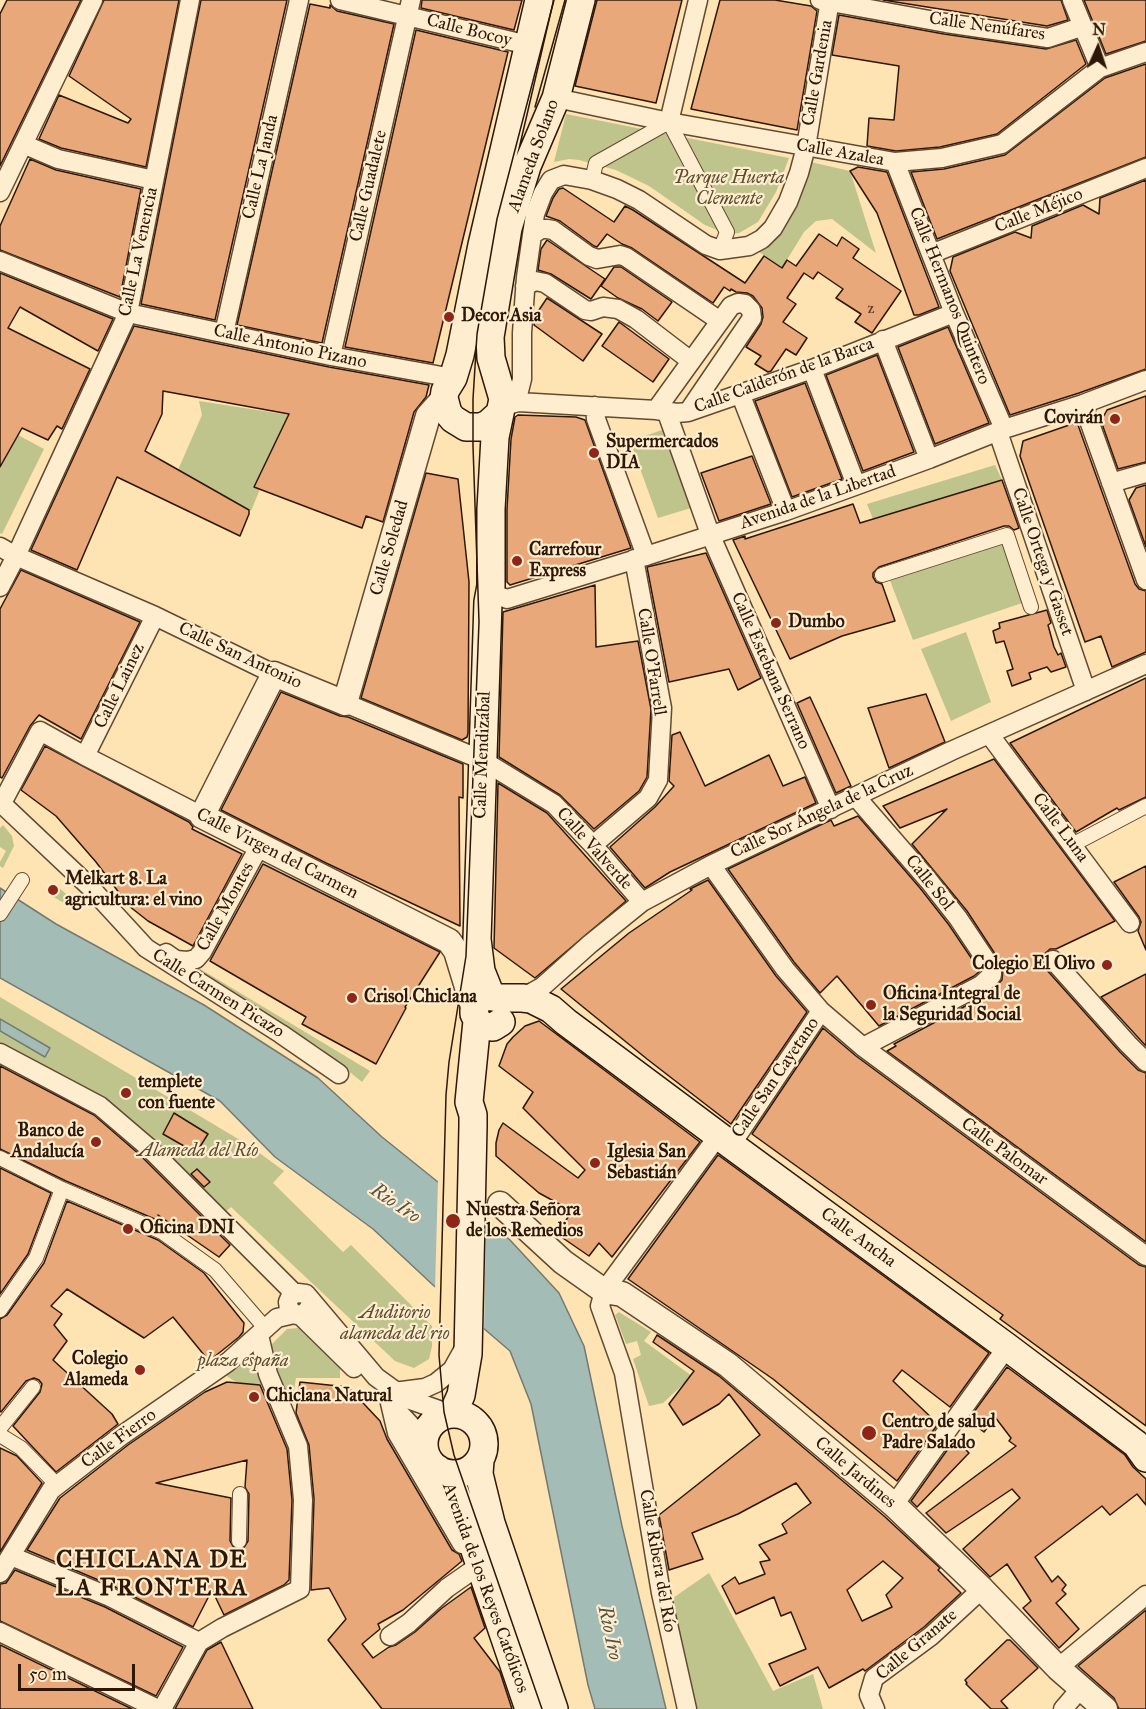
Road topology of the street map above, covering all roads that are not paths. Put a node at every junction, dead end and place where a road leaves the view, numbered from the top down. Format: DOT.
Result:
graph roads {
  1 [pos="93,0"];
  2 [pos="190,0"];
  3 [pos="298,0"];
  4 [pos="340,0"];
  5 [pos="539,0"];
  6 [pos="581,0"];
  7 [pos="698,0"];
  8 [pos="827,0"];
  9 [pos="1072,0"];
  10 [pos="409,8"];
  11 [pos="1081,27"];
  12 [pos="528,45"];
  13 [pos="1146,52"];
  14 [pos="1100,68"];
  15 [pos="556,98"];
  16 [pos="669,122"];
  17 [pos="23,144"];
  18 [pos="806,147"];
  19 [pos="895,162"];
  20 [pos="1146,168"];
  21 [pos="154,180"];
  22 [pos="592,180"];
  23 [pos="0,192"];
  24 [pos="532,235"];
  25 [pos="720,250"];
  26 [pos="931,254"];
  27 [pos="0,261"];
  28 [pos="525,286"];
  29 [pos="128,313"];
  30 [pos="954,313"];
  31 [pos="720,321"];
  32 [pos="224,333"];
  33 [pos="883,340"];
  34 [pos="331,356"];
  35 [pos="691,361"];
  36 [pos="812,369"];
  37 [pos="1146,380"];
  38 [pos="449,388"];
  39 [pos="740,393"];
  40 [pos="503,402"];
  41 [pos="1083,404"];
  42 [pos="595,406"];
  43 [pos="661,411"];
  44 [pos="688,412"];
  45 [pos="1001,431"];
  46 [pos="929,459"];
  47 [pos="1146,473"];
  48 [pos="1112,483"];
  49 [pos="856,485"];
  50 [pos="786,511"];
  51 [pos="710,534"];
  52 [pos="0,547"];
  53 [pos="16,556"];
  54 [pos="640,558"];
  55 [pos="1145,571"];
  56 [pos="882,575"];
  57 [pos="491,586"];
  58 [pos="0,587"];
  59 [pos="1031,606"];
  60 [pos="155,616"];
  61 [pos="1146,664"];
  62 [pos="274,674"];
  63 [pos="1086,691"];
  64 [pos="345,704"];
  65 [pos="989,734"];
  66 [pos="85,756"];
  67 [pos="482,760"];
  68 [pos="856,797"];
  69 [pos="1,802"];
  70 [pos="1146,806"];
  71 [pos="831,809"];
  72 [pos="202,816"];
  73 [pos="260,845"];
  74 [pos="593,845"];
  75 [pos="1072,845"];
  76 [pos="711,865"];
  77 [pos="21,880"];
  78 [pos="642,903"];
  79 [pos="0,914"];
  80 [pos="1130,923"];
  81 [pos="125,925"];
  82 [pos="1053,960"];
  83 [pos="496,1009"];
  84 [pos="821,1011"];
  85 [pos="863,1047"];
  86 [pos="0,1053"];
  87 [pos="1146,1062"];
  88 [pos="339,1074"];
  89 [pos="724,1140"];
  90 [pos="0,1158"];
  91 [pos="62,1189"];
  92 [pos="500,1204"];
  93 [pos="1146,1256"];
  94 [pos="604,1291"];
  95 [pos="302,1297"];
  96 [pos="0,1310"];
  97 [pos="297,1315"];
  98 [pos="262,1332"];
  99 [pos="468,1342"];
  100 [pos="1007,1347"];
  101 [pos="33,1387"];
  102 [pos="392,1397"];
  103 [pos="451,1414"];
  104 [pos="0,1428"];
  105 [pos="481,1428"];
  106 [pos="0,1435"];
  107 [pos="424,1444"];
  108 [pos="1143,1446"];
  109 [pos="480,1460"];
  110 [pos="438,1469"];
  111 [pos="57,1485"];
  112 [pos="240,1494"];
  113 [pos="894,1505"];
  114 [pos="239,1541"];
  115 [pos="11,1556"];
  116 [pos="477,1567"];
  117 [pos="0,1573"];
  118 [pos="982,1589"];
  119 [pos="1146,1594"];
  120 [pos="0,1632"];
  121 [pos="390,1636"];
  122 [pos="199,1642"];
  123 [pos="1058,1668"];
  124 [pos="1081,1688"];
  125 [pos="160,1709"];
  126 [pos="529,1709"];
  127 [pos="555,1709"];
  128 [pos="687,1709"];
  129 [pos="875,1709"];
  130 [pos="1063,1709"];
  131 [pos="1105,1709"];
  1 -- 17 [label="street"];
  2 -- 21 [label="street, Calle La Venencia"];
  3 -- 32 [label="street, Calle La Janda"];
  4 -- 10 [label="street, Calle Bocoy"];
  5 -- 12 [label="main road, Alameda Solano"];
  6 -- 15 [label="main road, Alameda Solano"];
  7 -- 16 [label="street"];
  8 -- 11 [label="street, Calle Nenúfares"];
  8 -- 18 [label="street, Calle Gardenia"];
  9 -- 11 [label="street"];
  10 -- 12 [label="street, Calle Bocoy"];
  10 -- 34 [label="street, Calle Guadalete"];
  11 -- 14 [label="street"];
  12 -- 38 [label="main road, Alameda Solano"];
  13 -- 14 [label="street, Calle Azalea"];
  14 -- 19 [label="street, Calle Azalea"];
  15 -- 16 [label="street, Calle Azalea"];
  15 -- 40 [label="main road, Alameda Solano"];
  16 -- 18 [label="street, Calle Azalea"];
  16 -- 22 [label="street"];
  16 -- 25 [label="street"];
  17 -- 21 [label="street"];
  17 -- 23 [label="street"];
  18 -- 19 [label="street, Calle Azalea"];
  18 -- 25 [label="street, Calle Gardenia"];
  19 -- 26 [label="street, Calle Hermanos Quintero"];
  20 -- 26 [label="street, Calle Méjico"];
  21 -- 29 [label="street, Calle La Venencia"];
  22 -- 24 [label="street"];
  22 -- 25 [label="street"];
  24 -- 28 [label="street"];
  24 -- 31 [label="street"];
  26 -- 30 [label="street, Calle Hermanos Quintero"];
  27 -- 29 [label="street, Calle Antonio Pizano"];
  28 -- 35 [label="street"];
  28 -- 40 [label="street"];
  29 -- 32 [label="street, Calle Antonio Pizano"];
  29 -- 53 [label="street, Calle La Venencia"];
  30 -- 33 [label="street, Calle Calderón de la Barca"];
  30 -- 45 [label="street, Calle Hermanos Quintero"];
  31 -- 35 [label="street"];
  31 -- 44 [label="street"];
  32 -- 34 [label="street, Calle Antonio Pizano"];
  33 -- 36 [label="street, Calle Calderón de la Barca"];
  33 -- 46 [label="street"];
  34 -- 38 [label="street, Calle Antonio Pizano"];
  35 -- 43 [label="street"];
  36 -- 39 [label="street, Calle Calderón de la Barca"];
  36 -- 49 [label="street"];
  37 -- 41 [label="street, Avenida de la Libertad"];
  38 -- 40 [label="main road"];
  38 -- 40 [label="main road"];
  38 -- 64 [label="street, Calle Soledad"];
  39 -- 44 [label="street, Calle Calderón de la Barca"];
  39 -- 50 [label="street"];
  40 -- 42 [label="street, Calle Calderón de la Barca"];
  40 -- 57 [label="main road, Alameda Solano"];
  41 -- 45 [label="street, Avenida de la Libertad"];
  41 -- 48 [label="street"];
  42 -- 43 [label="street, Calle Calderón de la Barca"];
  42 -- 54 [label="street, Calle O'Farrell"];
  43 -- 44 [label="street, Calle Calderón de la Barca"];
  43 -- 51 [label="street, Calle Estebana Serrano"];
  45 -- 46 [label="street, Avenida de la Libertad"];
  45 -- 63 [label="street, Calle Ortega y Gasset"];
  46 -- 49 [label="street, Avenida de la Libertad"];
  47 -- 48 [label="street"];
  48 -- 55 [label="street"];
  49 -- 50 [label="street, Avenida de la Libertad"];
  50 -- 51 [label="street, Avenida de la Libertad"];
  51 -- 54 [label="street, Avenida de la Libertad"];
  51 -- 71 [label="street, Calle Estebana Serrano"];
  52 -- 53 [label="street, Calle San Antonio"];
  53 -- 58 [label="street, Calle La Venencia"];
  53 -- 60 [label="street, Calle San Antonio"];
  54 -- 57 [label="street, Avenida de la Libertad"];
  54 -- 74 [label="street, Calle O'Farrell"];
  56 -- 59 [label="street"];
  57 -- 67 [label="main road, Calle Mendizábal"];
  60 -- 62 [label="street, Calle San Antonio"];
  60 -- 66 [label="street, Calle Lainez"];
  61 -- 63 [label="street, Calle Sor Ángela de la Cruz"];
  62 -- 64 [label="street, Calle San Antonio"];
  62 -- 72 [label="street"];
  63 -- 65 [label="street, Calle Sor Ángela de la Cruz"];
  64 -- 67 [label="street, Calle San Antonio"];
  65 -- 68 [label="street, Calle Sor Ángela de la Cruz"];
  65 -- 75 [label="street, Calle Luna"];
  66 -- 69 [label="street, Calle Virgen del Carmen"];
  66 -- 72 [label="street, Calle Virgen del Carmen"];
  67 -- 74 [label="street, Calle Valverde"];
  67 -- 83 [label="main road, Calle Mendizábal"];
  68 -- 71 [label="street, Calle Sor Ángela de la Cruz"];
  68 -- 85 [label="street, Calle Sol"];
  69 -- 81 [label="street, Calle Carmen Picazo"];
  70 -- 75 [label="street"];
  71 -- 76 [label="street, Calle Sor Ángela de la Cruz"];
  72 -- 73 [label="street, Calle Virgen del Carmen"];
  73 -- 81 [label="street, Calle Montes"];
  73 -- 83 [label="street, Calle Virgen del Carmen"];
  74 -- 78 [label="street, Calle Valverde"];
  75 -- 80 [label="street, Calle Luna"];
  76 -- 78 [label="street, Calle Sor Ángela de la Cruz"];
  76 -- 84 [label="street, Calle Palomar"];
  77 -- 79 [label="street"];
  78 -- 83 [label="street, Calle Sor Ángela de la Cruz"];
  81 -- 88 [label="street, Calle Carmen Picazo"];
  82 -- 87 [label="street"];
  83 -- 89 [label="main road, Calle Ancha"];
  83 -- 99 [label="main road"];
  84 -- 85 [label="street, Calle Palomar"];
  84 -- 89 [label="street, Calle San Cayetano"];
  85 -- 93 [label="street, Calle Palomar"];
  86 -- 95 [label="street"];
  89 -- 94 [label="street, Calle San Cayetano"];
  89 -- 100 [label="main road, Calle Ancha"];
  90 -- 91 [label="street"];
  91 -- 96 [label="street"];
  91 -- 98 [label="street"];
  92 -- 94 [label="street, Calle Jardines"];
  94 -- 113 [label="street, Calle Jardines"];
  94 -- 128 [label="street, Calle Ribera del Río"];
  95 -- 97 [label="street"];
  95 -- 102 [label="street"];
  97 -- 98 [label="street, Calle Fierro"];
  97 -- 102 [label="street"];
  98 -- 111 [label="street, Calle Fierro"];
  98 -- 122 [label="street"];
  99 -- 102 [label="street"];
  99 -- 103 [label="main road"];
  99 -- 105 [label="main road"];
  100 -- 108 [label="main road, Calle Ancha"];
  100 -- 113 [label="street"];
  101 -- 104 [label="street"];
  102 -- 103 [label="street"];
  102 -- 107 [label="street"];
  102 -- 116 [label="street"];
  103 -- 105 [label="main road"];
  103 -- 107 [label="main road"];
  105 -- 109 [label="main road"];
  106 -- 111 [label="street"];
  107 -- 110 [label="main road"];
  109 -- 110 [label="main road"];
  109 -- 127 [label="main road, Avenida de los Reyes Católicos"];
  110 -- 116 [label="main road, Avenida de los Reyes Católicos"];
  111 -- 115 [label="street, Calle Fierro"];
  112 -- 114 [label="street"];
  113 -- 118 [label="street, Calle Jardines"];
  115 -- 117 [label="street, Calle Fierro"];
  115 -- 122 [label="street"];
  116 -- 121 [label="street"];
  116 -- 126 [label="main road, Avenida de los Reyes Católicos"];
  118 -- 123 [label="street, Calle Jardines"];
  118 -- 129 [label="street, Calle Granate"];
  119 -- 123 [label="street"];
  120 -- 125 [label="street"];
  122 -- 125 [label="street"];
  123 -- 124 [label="street, Calle Jardines"];
  124 -- 130 [label="street"];
  124 -- 131 [label="street, Calle Jardines"];
}
